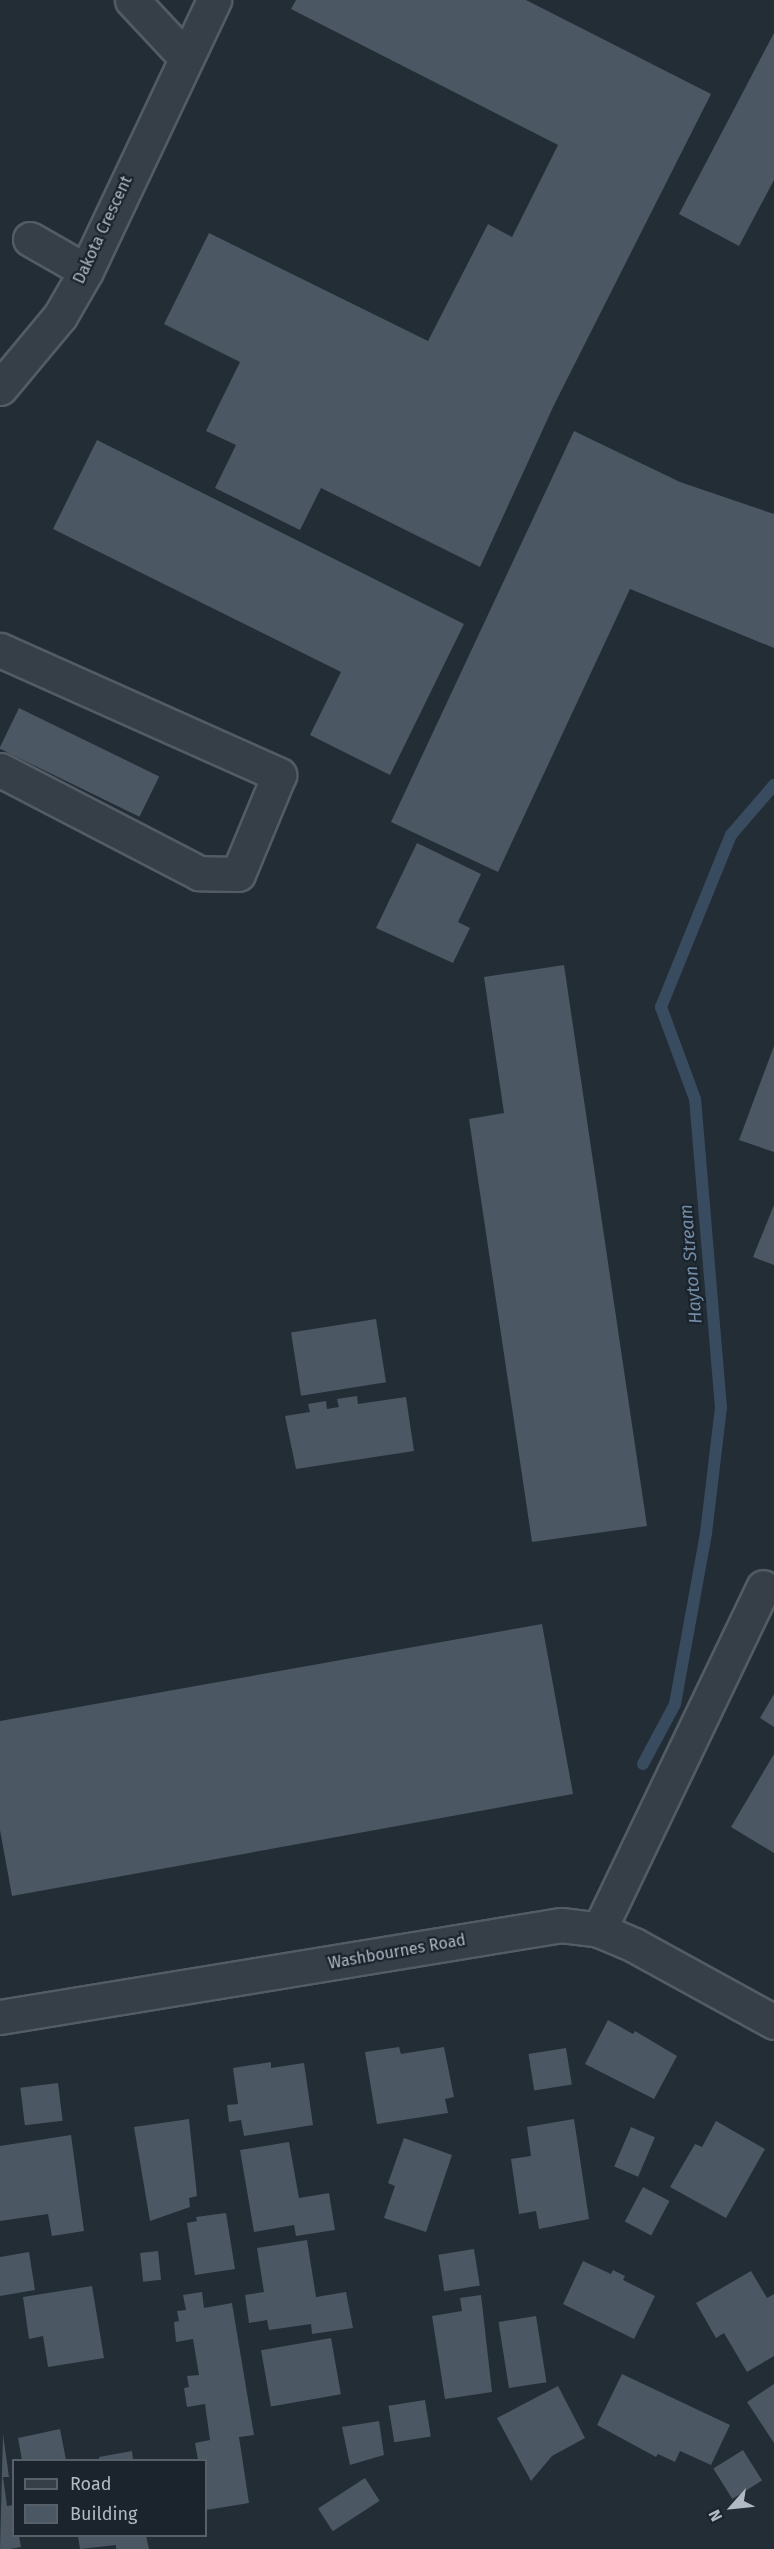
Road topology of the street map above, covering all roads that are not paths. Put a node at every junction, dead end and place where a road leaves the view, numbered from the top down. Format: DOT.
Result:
graph roads {
  1 [pos="132,0"];
  2 [pos="214,0"];
  3 [pos="186,58"];
  4 [pos="30,239"];
  5 [pos="86,271"];
  6 [pos="0,388"];
  7 [pos="0,650"];
  8 [pos="0,770"];
  9 [pos="763,1587"];
  10 [pos="599,1930"];
  11 [pos="0,2017"];
  12 [pos="774,2022"];
  1 -- 3 [label="street"];
  2 -- 3 [label="street, Dakota Crescent"];
  3 -- 5 [label="street, Dakota Crescent"];
  4 -- 5 [label="street"];
  5 -- 6 [label="street, Dakota Crescent"];
  7 -- 8 [label="street"];
  9 -- 10 [label="street"];
  10 -- 11 [label="street, Washbournes Road"];
  10 -- 12 [label="street, Washbournes Road"];
}
